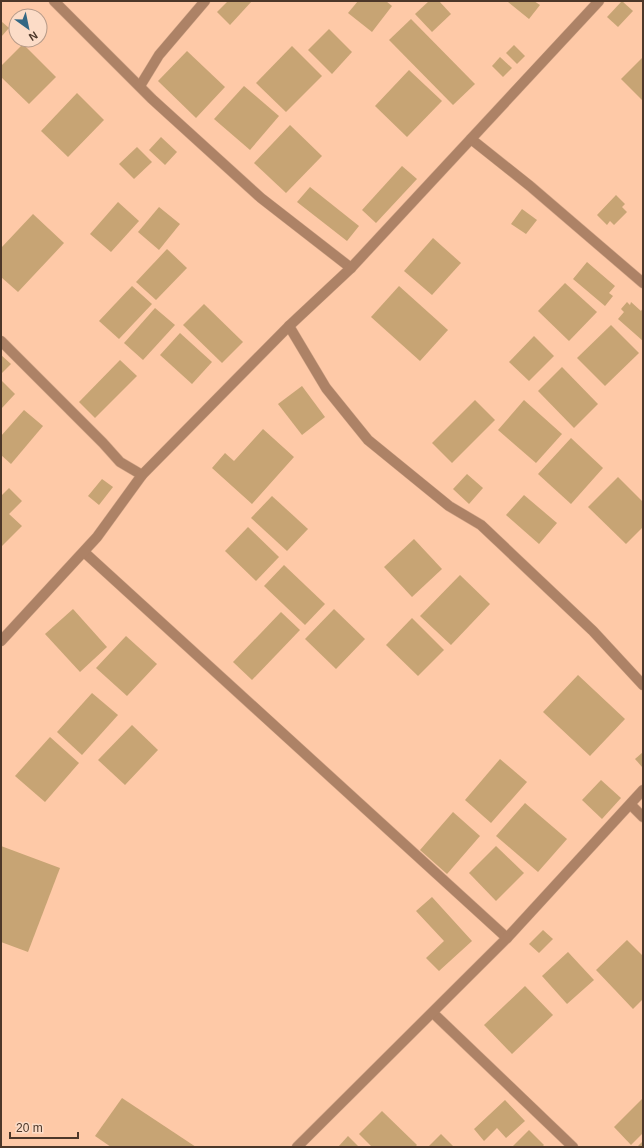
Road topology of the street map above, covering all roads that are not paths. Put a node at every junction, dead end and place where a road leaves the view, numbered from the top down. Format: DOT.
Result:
graph roads {
  1 [pos="54,1"];
  2 [pos="205,1"];
  3 [pos="599,1"];
  4 [pos="140,86"];
  5 [pos="471,139"];
  6 [pos="351,268"];
  7 [pos="643,283"];
  8 [pos="289,326"];
  9 [pos="1,341"];
  10 [pos="142,475"];
  11 [pos="84,552"];
  12 [pos="1,641"];
  13 [pos="643,685"];
  14 [pos="643,790"];
  15 [pos="631,806"];
  16 [pos="643,817"];
  17 [pos="507,938"];
  18 [pos="433,1012"];
  19 [pos="297,1147"];
  20 [pos="573,1147"];
  1 -- 4 [label="street"];
  2 -- 4 [label="street"];
  3 -- 5 [label="street"];
  4 -- 6 [label="street"];
  5 -- 6 [label="street"];
  5 -- 7 [label="street"];
  6 -- 8 [label="street"];
  8 -- 10 [label="street"];
  8 -- 13 [label="street"];
  9 -- 10 [label="street"];
  10 -- 11 [label="street"];
  11 -- 12 [label="street"];
  11 -- 17 [label="street"];
  14 -- 15 [label="street"];
  15 -- 16 [label="street"];
  15 -- 17 [label="street"];
  17 -- 18 [label="street"];
  18 -- 19 [label="street"];
  18 -- 20 [label="street"];
}
